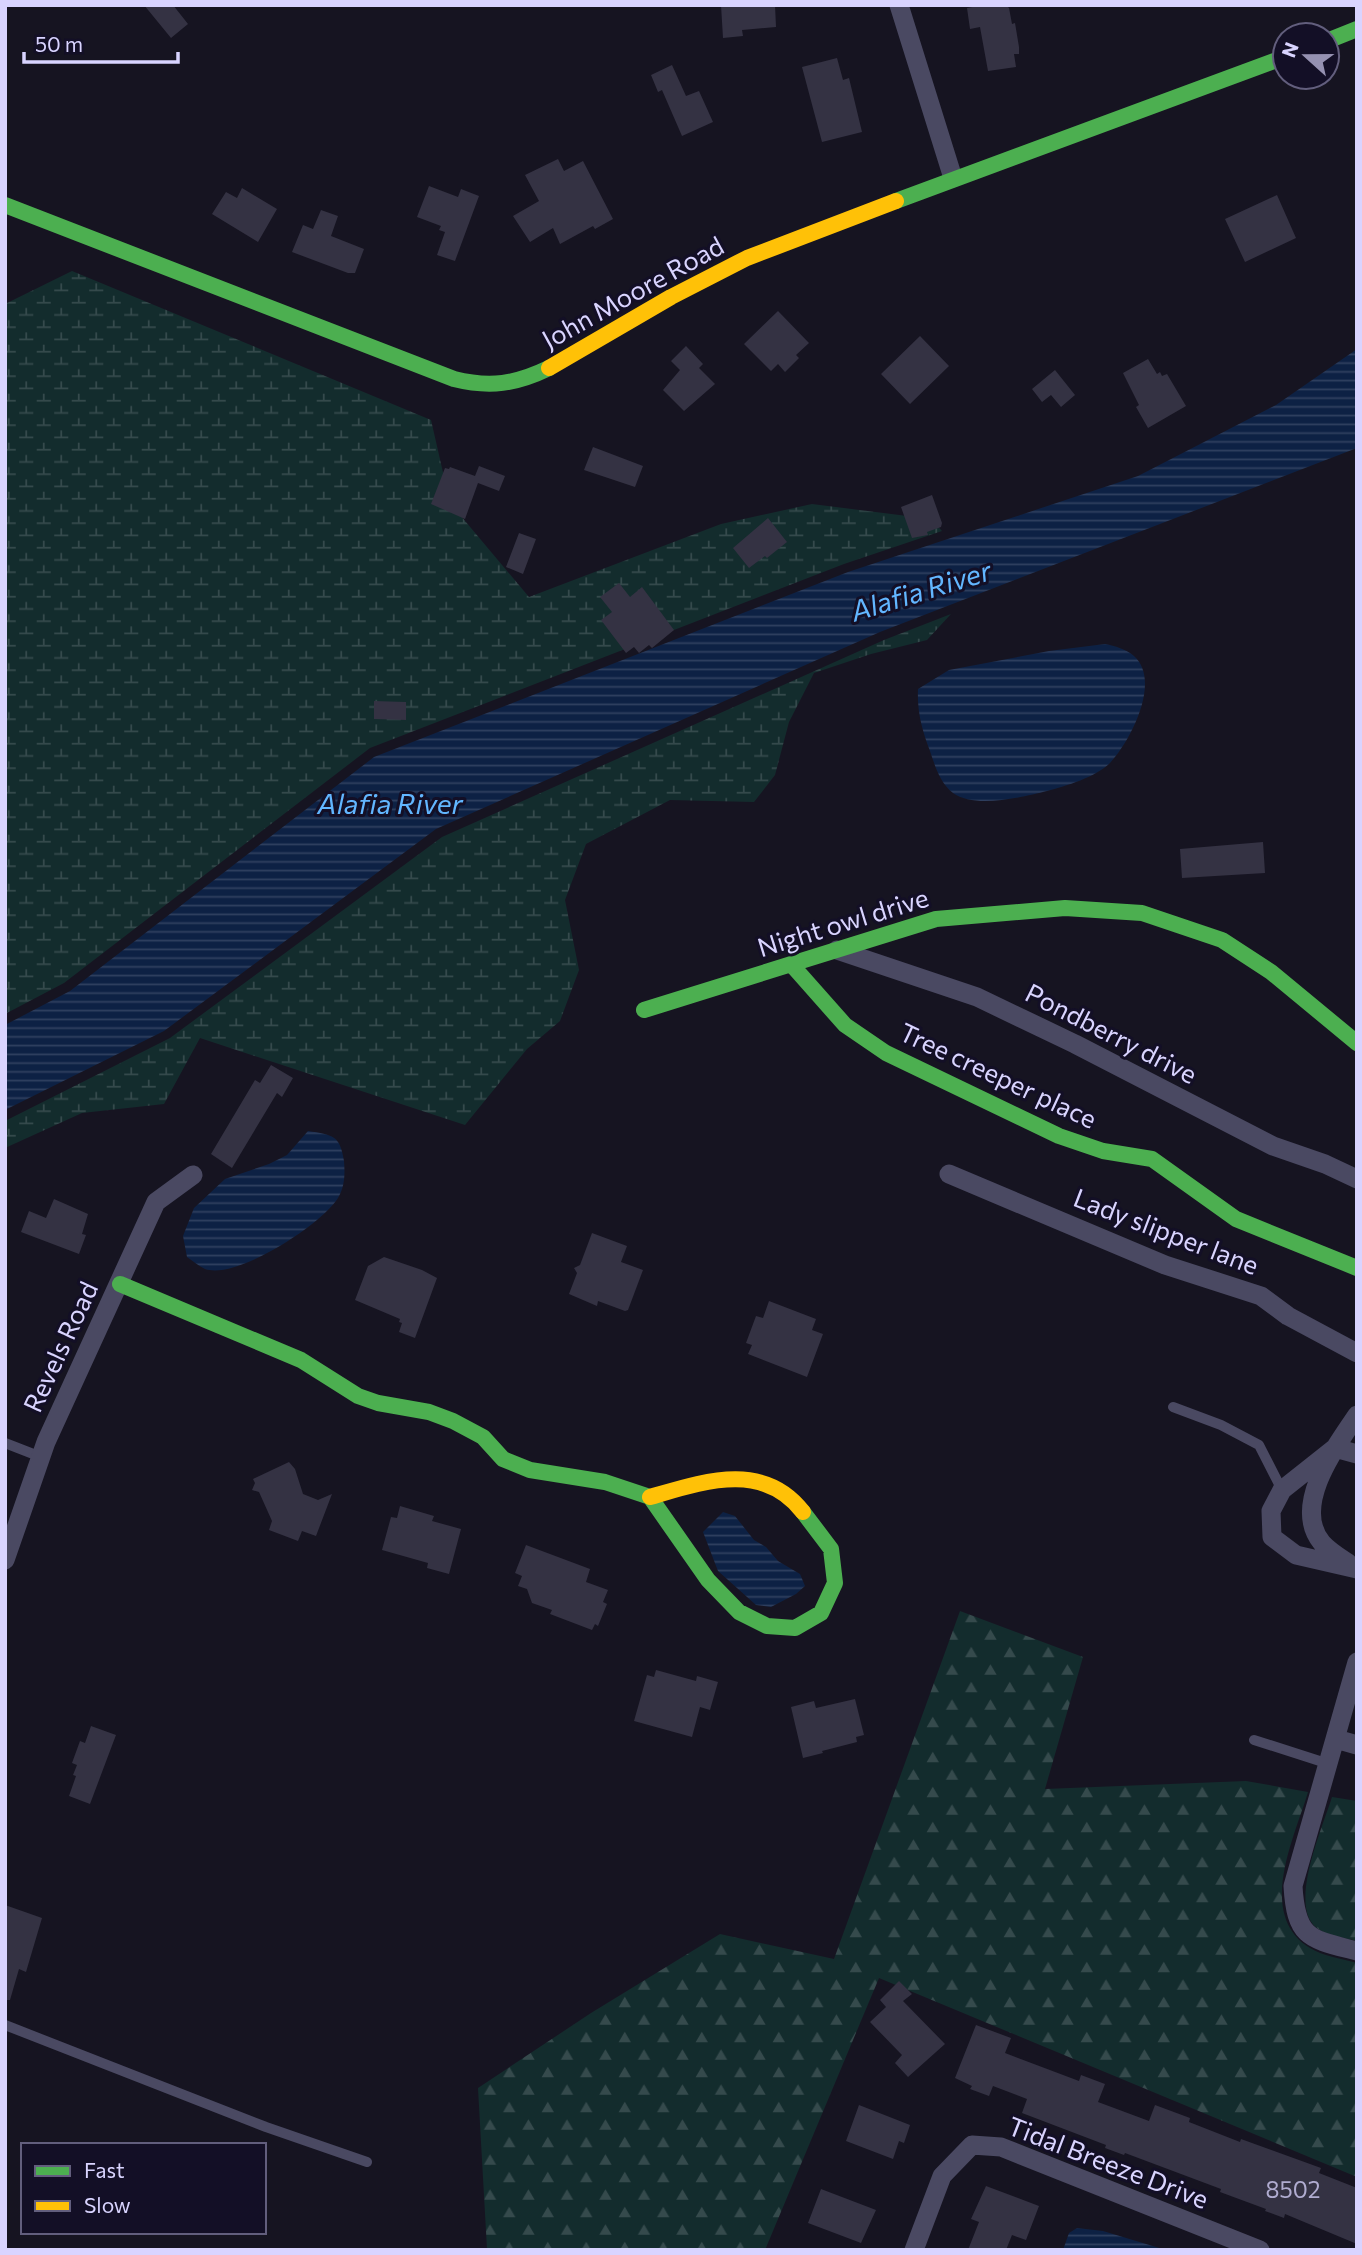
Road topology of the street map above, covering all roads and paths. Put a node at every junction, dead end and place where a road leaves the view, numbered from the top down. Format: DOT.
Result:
graph roads {
  1 [pos="899,5"];
  2 [pos="1271,62"];
  3 [pos="953,178"];
  4 [pos="5,205"];
  5 [pos="836,950"];
  6 [pos="791,964"];
  7 [pos="643,1010"];
  8 [pos="1357,1043"];
  9 [pos="949,1174"];
  10 [pos="193,1175"];
  11 [pos="1357,1179"];
  12 [pos="1357,1268"];
  13 [pos="120,1284"];
  14 [pos="1357,1353"];
  15 [pos="1173,1407"];
  16 [pos="1357,1415"];
  17 [pos="5,1443"];
  18 [pos="1335,1448"];
  19 [pos="1357,1454"];
  20 [pos="41,1457"];
  21 [pos="1282,1490"];
  22 [pos="650,1497"];
  23 [pos="5,1560"];
  24 [pos="1356,1572"];
  25 [pos="1357,1662"];
  26 [pos="1336,1739"];
  27 [pos="1254,1740"];
  28 [pos="1357,1745"];
  29 [pos="1329,1764"];
  30 [pos="1357,1951"];
  31 [pos="5,2025"];
  32 [pos="367,2162"];
  33 [pos="1255,2249"];
  34 [pos="914,2250"];
  1 -- 3 [label="street"];
  2 -- 3 [label="street, John Moore Road"];
  3 -- 4 [label="street, John Moore Road"];
  5 -- 6 [label="street, Night owl drive"];
  5 -- 8 [label="street, Night owl drive"];
  5 -- 11 [label="street, Pondberry drive"];
  6 -- 7 [label="street, Night owl drive"];
  6 -- 12 [label="street, Tree creeper place"];
  9 -- 14 [label="street, Lady slipper lane"];
  10 -- 13 [label="street, Revels Road"];
  13 -- 20 [label="street, Revels Road"];
  13 -- 22 [label="street"];
  15 -- 21 [label="lane"];
  16 -- 18 [label="street"];
  17 -- 20 [label="lane"];
  18 -- 19 [label="street"];
  18 -- 21 [label="street"];
  18 -- 24 [label="street"];
  20 -- 23 [label="street, Revels Road"];
  21 -- 24 [label="street"];
  22 -- 22 [label="street"];
  25 -- 26 [label="street"];
  26 -- 28 [label="street"];
  26 -- 29 [label="street"];
  27 -- 29 [label="lane"];
  29 -- 30 [label="street"];
  31 -- 32 [label="lane"];
  33 -- 34 [label="street, Tidal Breeze Drive"];
}
